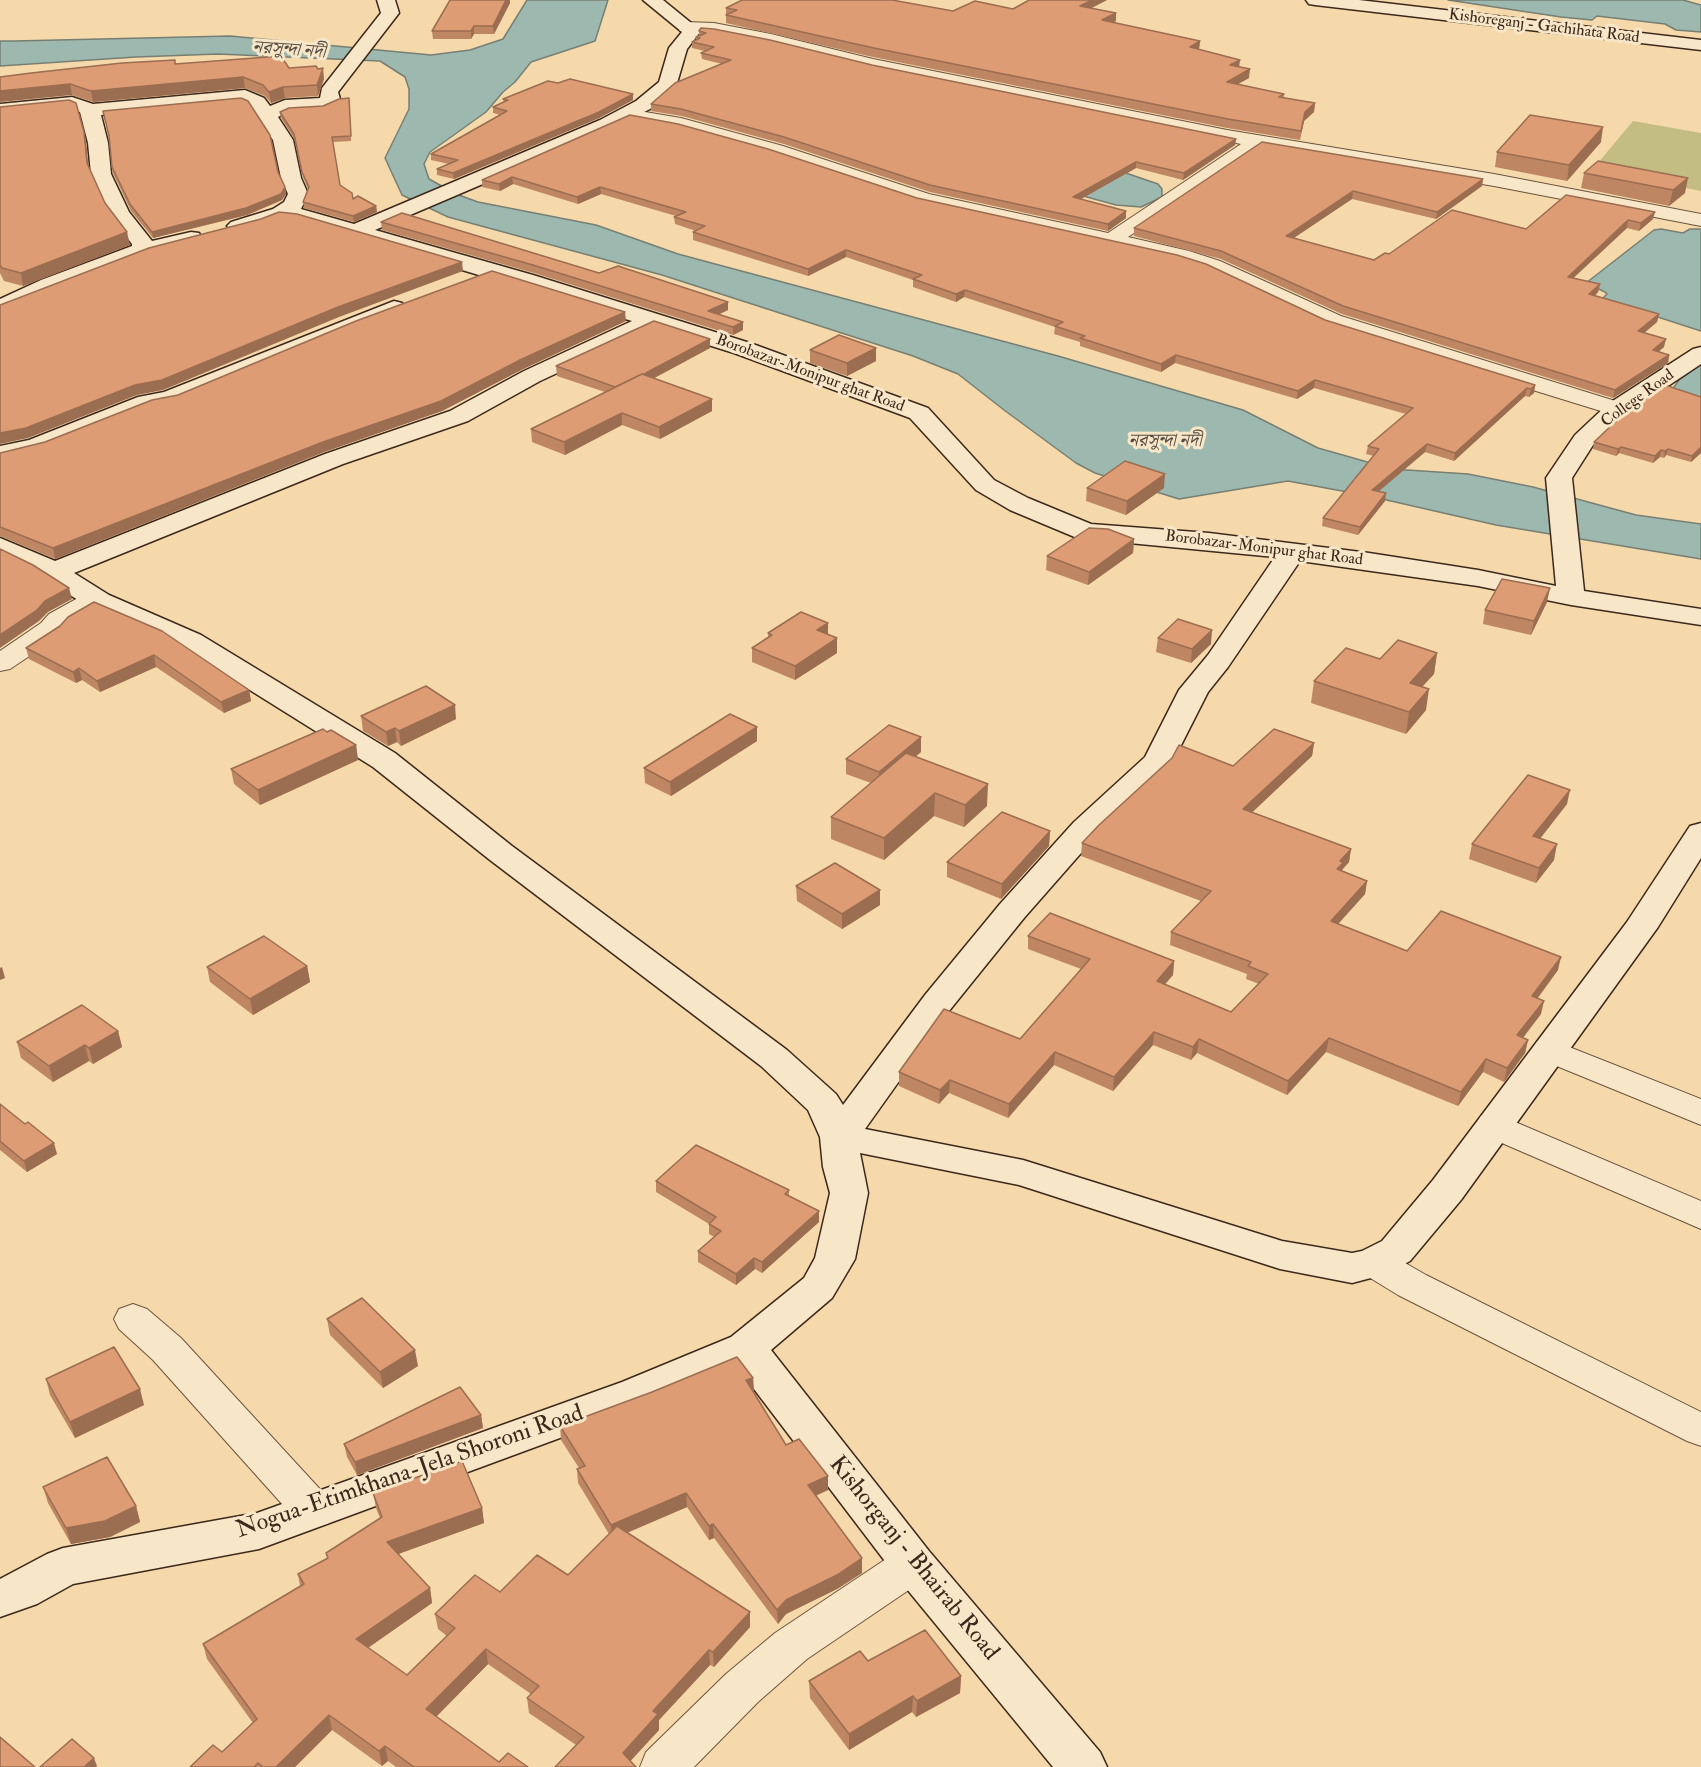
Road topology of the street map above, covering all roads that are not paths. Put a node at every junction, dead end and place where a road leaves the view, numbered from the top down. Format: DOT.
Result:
graph roads {
  1 [pos="652,0"];
  2 [pos="1316,0"];
  3 [pos="388,7"];
  4 [pos="686,27"];
  5 [pos="1701,45"];
  6 [pos="0,110"];
  7 [pos="88,110"];
  8 [pos="627,114"];
  9 [pos="267,115"];
  10 [pos="1258,141"];
  11 [pos="280,213"];
  12 [pos="1701,220"];
  13 [pos="355,231"];
  14 [pos="1112,239"];
  15 [pos="142,249"];
  16 [pos="491,271"];
  17 [pos="460,284"];
  18 [pos="410,302"];
  19 [pos="0,307"];
  20 [pos="653,320"];
  21 [pos="1701,354"];
  22 [pos="1617,409"];
  23 [pos="0,454"];
  24 [pos="0,546"];
  25 [pos="1292,553"];
  26 [pos="53,572"];
  27 [pos="1571,597"];
  28 [pos="96,599"];
  29 [pos="1701,617"];
  30 [pos="0,663"];
  31 [pos="1701,833"];
  32 [pos="1549,1050"];
  33 [pos="1701,1113"];
  34 [pos="1494,1125"];
  35 [pos="839,1137"];
  36 [pos="1701,1216"];
  37 [pos="1375,1263"];
  38 [pos="133,1319"];
  39 [pos="746,1348"];
  40 [pos="1701,1430"];
  41 [pos="314,1510"];
  42 [pos="913,1564"];
  43 [pos="7,1589"];
  44 [pos="663,1767"];
  45 [pos="1083,1767"];
  1 -- 4 [label="street"];
  2 -- 5 [label="street, Kishoreganj - Gachihata Road"];
  3 -- 9 [label="street"];
  4 -- 8 [label="street"];
  4 -- 10 [label="street"];
  6 -- 7 [label="street"];
  7 -- 9 [label="street"];
  7 -- 15 [label="street"];
  8 -- 13 [label="street"];
  8 -- 14 [label="street"];
  9 -- 11 [label="street"];
  10 -- 12 [label="street"];
  10 -- 14 [label="street"];
  11 -- 13 [label="street, Borobazar-Monipur ghat Road"];
  11 -- 15 [label="street"];
  13 -- 16 [label="street, Borobazar-Monipur ghat Road"];
  14 -- 22 [label="street"];
  15 -- 19 [label="street"];
  16 -- 17 [label="street"];
  16 -- 20 [label="street, Borobazar-Monipur ghat Road"];
  18 -- 23 [label="street"];
  20 -- 25 [label="street, Borobazar-Monipur ghat Road"];
  20 -- 26 [label="street"];
  21 -- 22 [label="street, College Road"];
  22 -- 27 [label="street, College Road"];
  24 -- 26 [label="street, Nogua-Etimkhana-Jela Shoroni Road"];
  25 -- 27 [label="street, Borobazar-Monipur ghat Road"];
  25 -- 35 [label="street"];
  26 -- 28 [label="street, Nogua-Etimkhana-Jela Shoroni Road"];
  27 -- 29 [label="street, Borobazar-Monipur ghat Road"];
  28 -- 30 [label="street"];
  28 -- 35 [label="street, Nogua-Etimkhana-Jela Shoroni Road"];
  31 -- 32 [label="street"];
  32 -- 33 [label="street"];
  32 -- 34 [label="street"];
  34 -- 36 [label="street"];
  34 -- 37 [label="street"];
  35 -- 37 [label="street"];
  35 -- 39 [label="street, Nogua-Etimkhana-Jela Shoroni Road"];
  37 -- 40 [label="street"];
  38 -- 41 [label="street"];
  39 -- 41 [label="street, Nogua-Etimkhana-Jela Shoroni Road"];
  39 -- 42 [label="street, Kishorganj - Bhairab Road"];
  41 -- 43 [label="street, Nogua-Etimkhana-Jela Shoroni Road"];
  42 -- 44 [label="street"];
  42 -- 45 [label="street, Kishorganj - Bhairab Road"];
}
